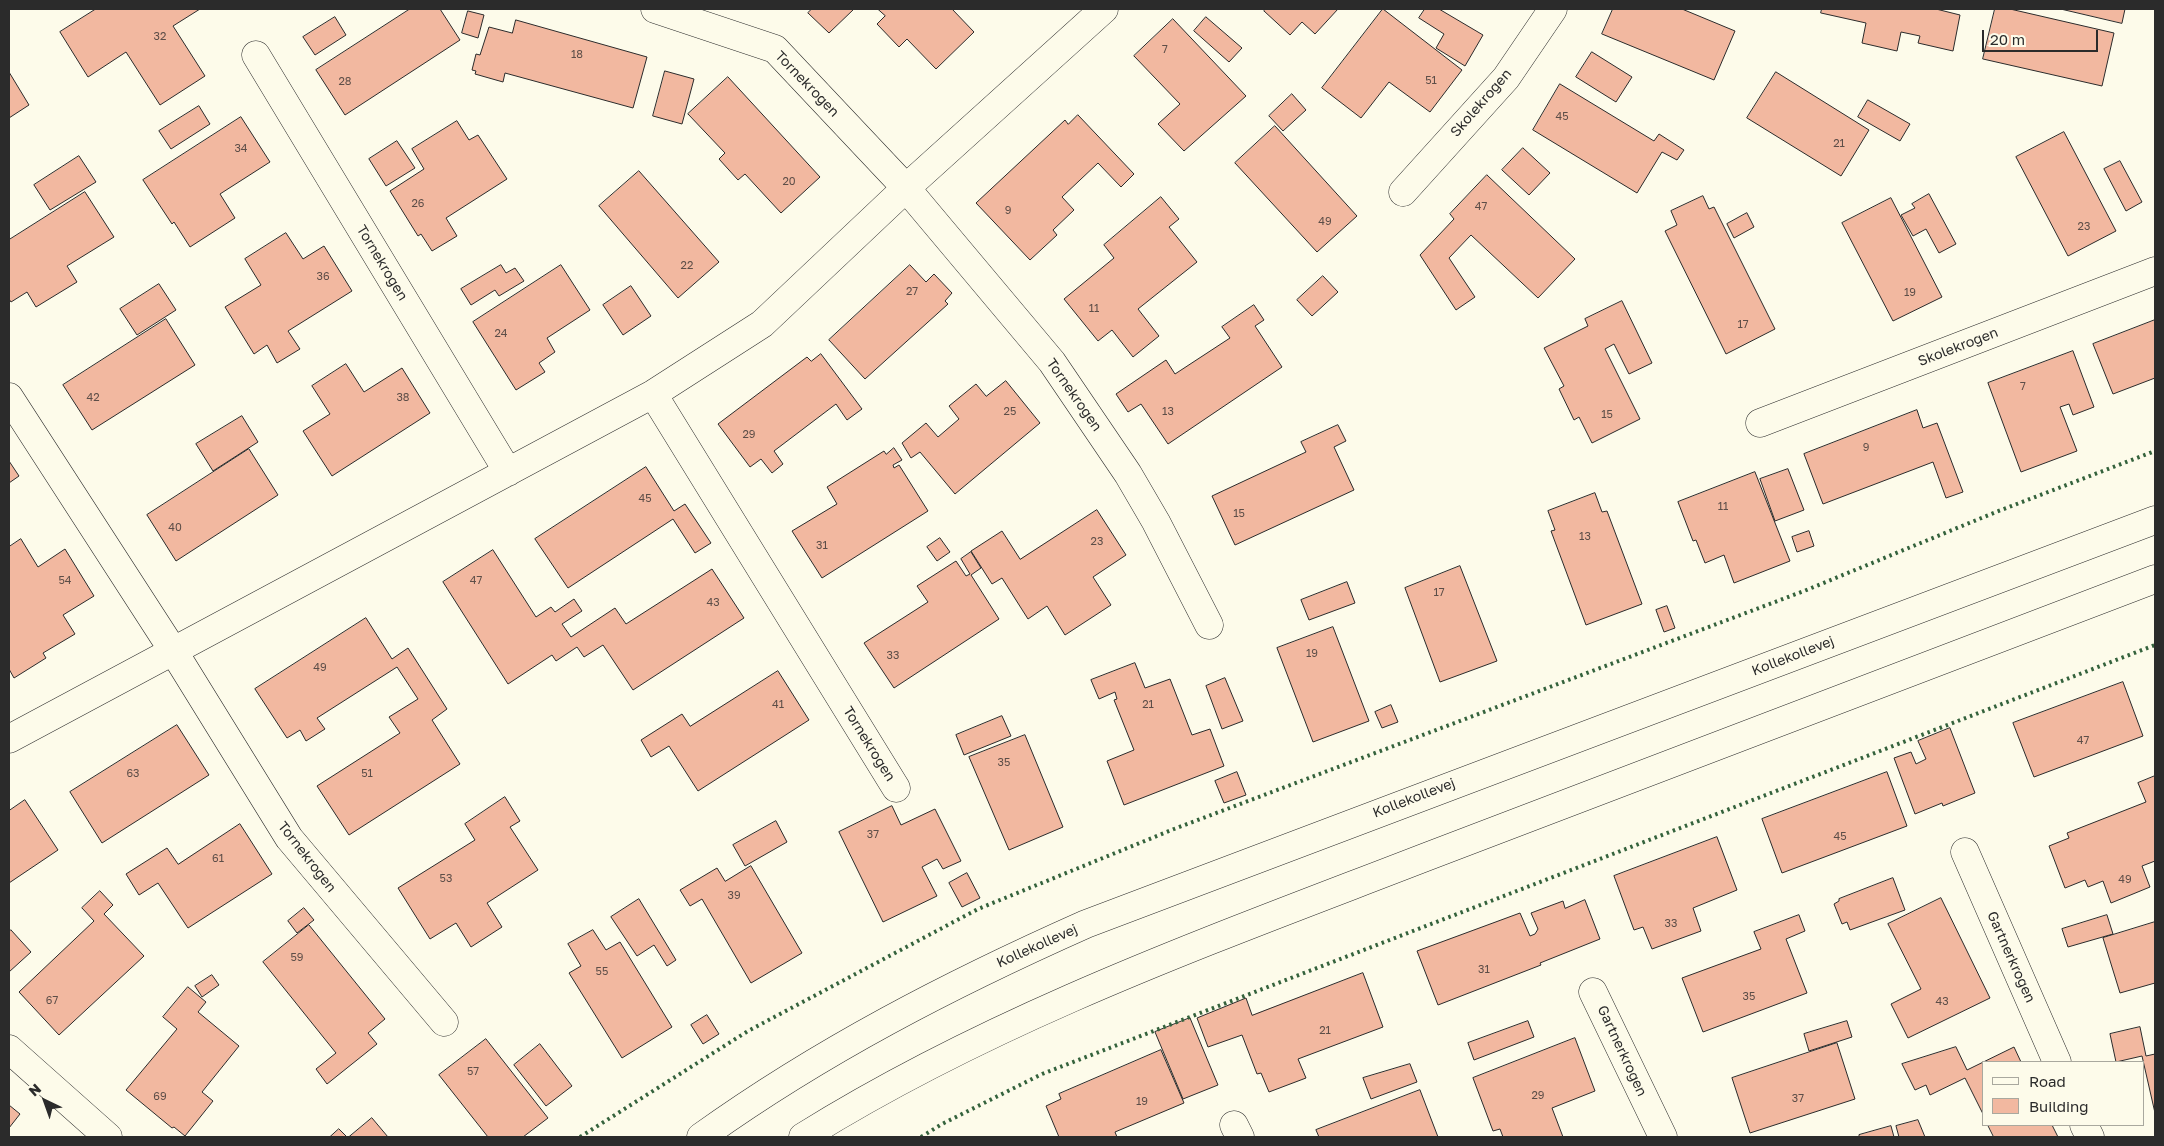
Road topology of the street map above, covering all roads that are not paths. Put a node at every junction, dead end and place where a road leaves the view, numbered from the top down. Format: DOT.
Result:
graph roads {
  1 [pos="655,9"];
  2 [pos="1104,9"];
  3 [pos="1553,9"];
  4 [pos="256,54"];
  5 [pos="906,188"];
  6 [pos="1402,192"];
  7 [pos="2155,271"];
  8 [pos="652,394"];
  9 [pos="9,397"];
  10 [pos="1760,423"];
  11 [pos="508,472"];
  12 [pos="2155,520"];
  13 [pos="2155,579"];
  14 [pos="1209,625"];
  15 [pos="174,652"];
  16 [pos="9,739"];
  17 [pos="896,788"];
  18 [pos="1965,852"];
  19 [pos="1593,992"];
  20 [pos="444,1022"];
  21 [pos="9,1049"];
  22 [pos="2057,1061"];
  23 [pos="108,1137"];
  24 [pos="701,1137"];
  25 [pos="803,1137"];
  26 [pos="1663,1137"];
  1 -- 5 [label="street, Tornekrogen"];
  2 -- 5 [label="street"];
  3 -- 6 [label="street, Skolekrogen"];
  4 -- 11 [label="street, Tornekrogen"];
  5 -- 8 [label="street"];
  5 -- 14 [label="street, Tornekrogen"];
  7 -- 10 [label="street, Skolekrogen"];
  8 -- 11 [label="street"];
  8 -- 17 [label="street, Tornekrogen"];
  9 -- 15 [label="street, Tornekrogen"];
  11 -- 15 [label="street"];
  12 -- 24 [label="street, Kollekollevej"];
  13 -- 25 [label="street"];
  15 -- 16 [label="street"];
  15 -- 20 [label="street, Tornekrogen"];
  18 -- 22 [label="street, Gartnerkrogen"];
  19 -- 26 [label="street, Gartnerkrogen"];
  21 -- 23 [label="street"];
}
